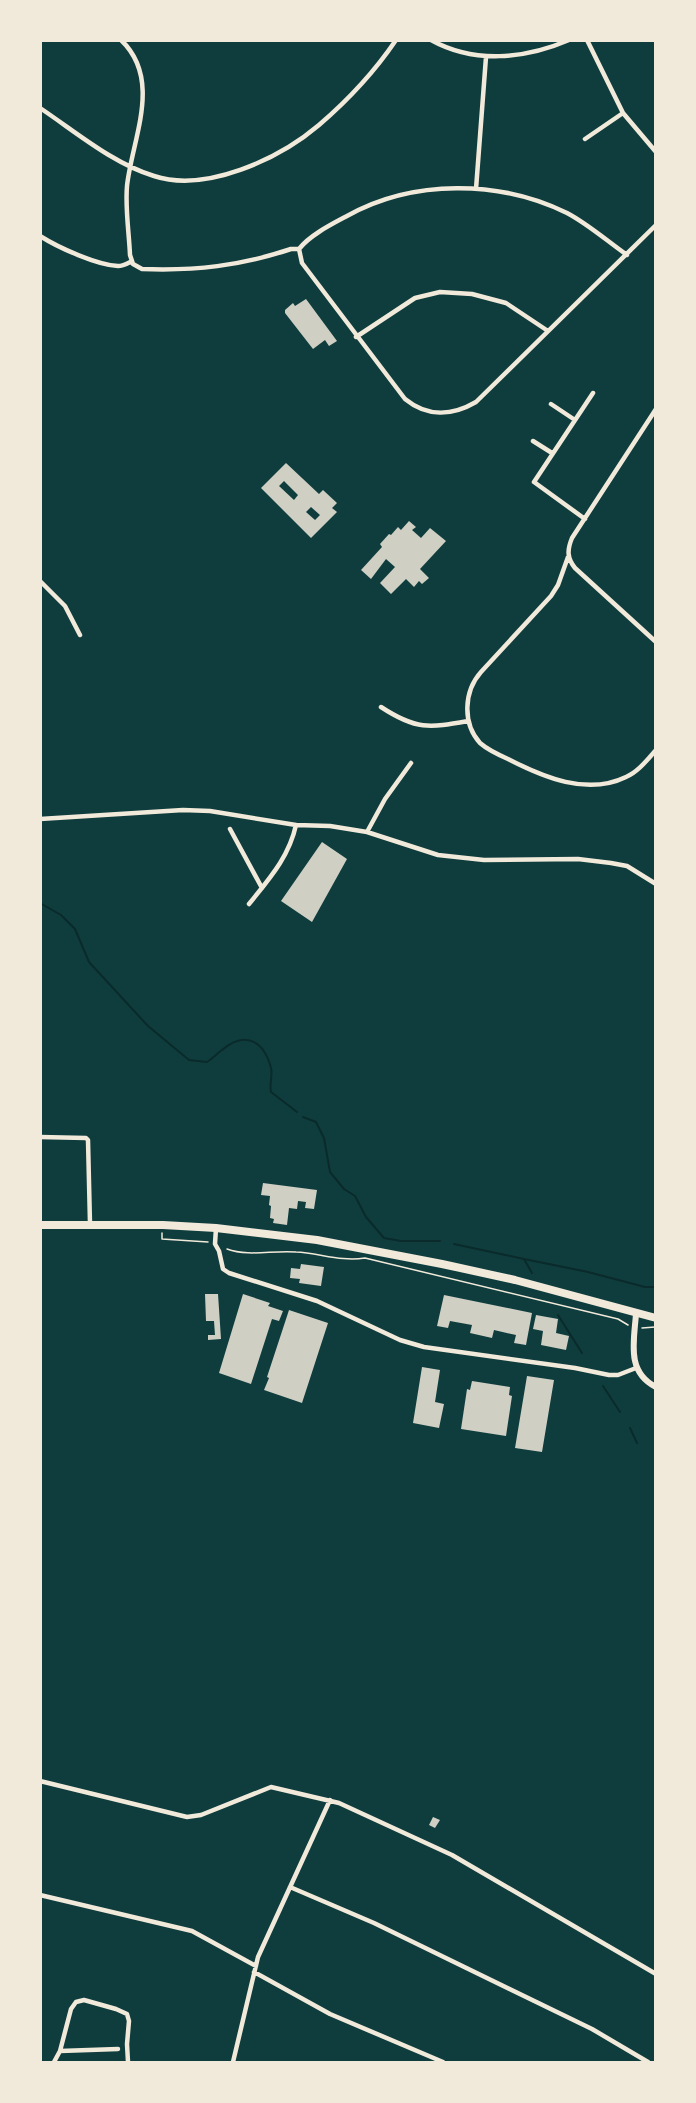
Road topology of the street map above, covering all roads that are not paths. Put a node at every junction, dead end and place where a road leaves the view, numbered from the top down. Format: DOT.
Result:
graph roads {
  1 [pos="121,40"];
  2 [pos="396,40"];
  3 [pos="431,40"];
  4 [pos="569,40"];
  5 [pos="587,40"];
  6 [pos="486,57"];
  7 [pos="40,108"];
  8 [pos="623,113"];
  9 [pos="585,139"];
  10 [pos="656,152"];
  11 [pos="129,166"];
  12 [pos="476,189"];
  13 [pos="656,225"];
  14 [pos="40,236"];
  15 [pos="299,249"];
  16 [pos="627,255"];
  17 [pos="132,261"];
  18 [pos="548,331"];
  19 [pos="356,337"];
  20 [pos="593,393"];
  21 [pos="551,404"];
  22 [pos="656,409"];
  23 [pos="575,420"];
  24 [pos="533,441"];
  25 [pos="552,453"];
  26 [pos="585,519"];
  27 [pos="568,557"];
  28 [pos="40,581"];
  29 [pos="80,634"];
  30 [pos="656,642"];
  31 [pos="381,707"];
  32 [pos="468,720"];
  33 [pos="656,750"];
  34 [pos="411,762"];
  35 [pos="40,819"];
  36 [pos="296,825"];
  37 [pos="230,829"];
  38 [pos="367,832"];
  39 [pos="656,884"];
  40 [pos="262,888"];
  41 [pos="249,904"];
  42 [pos="40,1137"];
  43 [pos="90,1224"];
  44 [pos="40,1225"];
  45 [pos="216,1228"];
  46 [pos="636,1314"];
  47 [pos="656,1318"];
  48 [pos="636,1368"];
  49 [pos="656,1387"];
  50 [pos="40,1781"];
  51 [pos="330,1800"];
  52 [pos="290,1887"];
  53 [pos="40,1895"];
  54 [pos="256,1966"];
  55 [pos="254,1972"];
  56 [pos="656,1974"];
  57 [pos="118,2049"];
  58 [pos="60,2051"];
  59 [pos="54,2062"];
  60 [pos="128,2062"];
  61 [pos="232,2062"];
  62 [pos="443,2062"];
  63 [pos="648,2062"];
  1 -- 11 [label="street"];
  2 -- 11 [label="street"];
  3 -- 6 [label="street"];
  4 -- 6 [label="street"];
  5 -- 8 [label="street"];
  6 -- 12 [label="street"];
  7 -- 11 [label="street"];
  8 -- 9 [label="street"];
  8 -- 10 [label="street"];
  11 -- 17 [label="street"];
  12 -- 15 [label="street"];
  12 -- 16 [label="street"];
  13 -- 16 [label="street"];
  14 -- 17 [label="street"];
  15 -- 17 [label="street"];
  15 -- 19 [label="street"];
  16 -- 18 [label="street"];
  18 -- 19 [label="street"];
  18 -- 19 [label="street"];
  20 -- 23 [label="street"];
  21 -- 23 [label="street"];
  22 -- 26 [label="street"];
  23 -- 25 [label="street"];
  24 -- 25 [label="street"];
  25 -- 26 [label="street"];
  26 -- 27 [label="street"];
  27 -- 30 [label="street"];
  27 -- 32 [label="street"];
  28 -- 29 [label="street"];
  31 -- 32 [label="street"];
  32 -- 33 [label="street"];
  34 -- 38 [label="street"];
  35 -- 36 [label="street"];
  36 -- 38 [label="street"];
  36 -- 40 [label="street"];
  37 -- 40 [label="street"];
  38 -- 39 [label="street"];
  40 -- 41 [label="street"];
  42 -- 43 [label="street"];
  43 -- 44 [label="highway"];
  43 -- 45 [label="highway"];
  45 -- 46 [label="highway"];
  45 -- 48 [label="street"];
  46 -- 47 [label="highway"];
  46 -- 48 [label="street"];
  48 -- 49 [label="street"];
  50 -- 51 [label="street"];
  51 -- 52 [label="street"];
  51 -- 56 [label="street"];
  52 -- 54 [label="street"];
  52 -- 63 [label="street"];
  53 -- 54 [label="street"];
  54 -- 55 [label="street"];
  55 -- 61 [label="street"];
  55 -- 62 [label="street"];
  57 -- 58 [label="street"];
  58 -- 59 [label="street"];
  58 -- 60 [label="street"];
}
